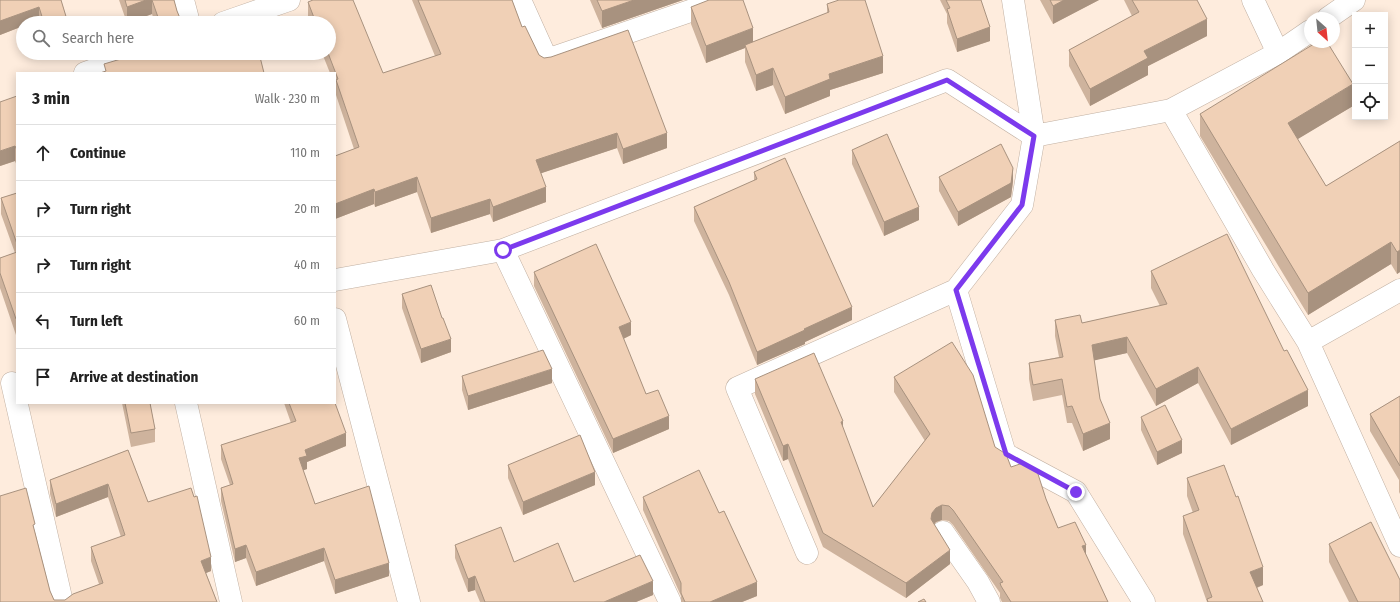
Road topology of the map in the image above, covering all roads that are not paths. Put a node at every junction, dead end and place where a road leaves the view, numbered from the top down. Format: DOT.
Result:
graph roads {
  1 [pos="183,0"];
  2 [pos="289,0"];
  3 [pos="520,0"];
  4 [pos="722,0"];
  5 [pos="1013,0"];
  6 [pos="1253,0"];
  7 [pos="1354,0"];
  8 [pos="1337,12"];
  9 [pos="187,16"];
  10 [pos="243,16"];
  11 [pos="1304,35"];
  12 [pos="1278,53"];
  13 [pos="121,60"];
  14 [pos="88,72"];
  15 [pos="1170,110"];
  16 [pos="1034,136"];
  17 [pos="503,250"];
  18 [pos="336,280"];
  19 [pos="956,290"];
  20 [pos="1399,292"];
  21 [pos="336,323"];
  22 [pos="1308,342"];
  23 [pos="10,384"];
  24 [pos="186,404"];
  25 [pos="942,532"];
  26 [pos="1400,546"];
  27 [pos="806,553"];
  28 [pos="62,602"];
  29 [pos="231,602"];
  30 [pos="409,602"];
  31 [pos="670,602"];
  32 [pos="989,602"];
  33 [pos="1144,602"];
  1 -- 9 [label="street"];
  2 -- 10 [label="street"];
  3 -- 4 [label="street"];
  5 -- 16 [label="street"];
  6 -- 12 [label="street"];
  7 -- 8 [label="street"];
  11 -- 12 [label="street"];
  12 -- 15 [label="street"];
  13 -- 14 [label="street"];
  15 -- 16 [label="street"];
  15 -- 22 [label="street"];
  16 -- 17 [label="street"];
  16 -- 19 [label="street"];
  17 -- 18 [label="street"];
  17 -- 31 [label="street"];
  19 -- 27 [label="street"];
  19 -- 33 [label="street"];
  20 -- 22 [label="street"];
  21 -- 30 [label="street"];
  22 -- 26 [label="street"];
  23 -- 28 [label="street"];
  24 -- 29 [label="street"];
  25 -- 32 [label="street"];
}
